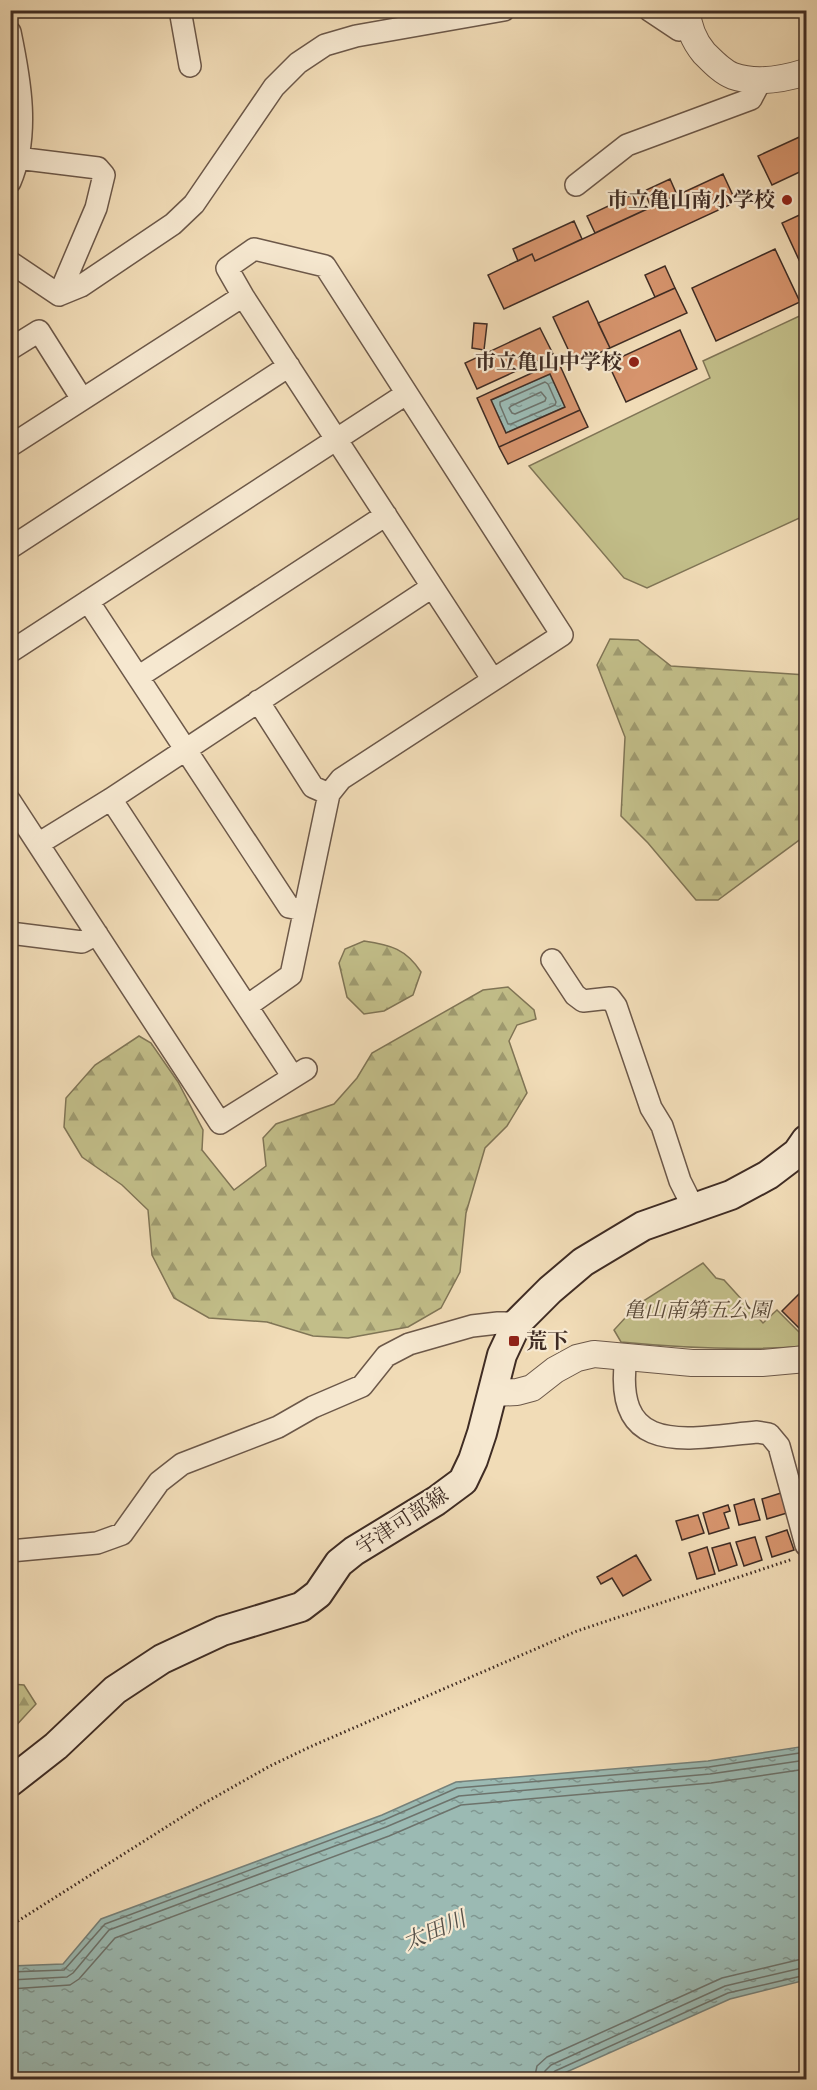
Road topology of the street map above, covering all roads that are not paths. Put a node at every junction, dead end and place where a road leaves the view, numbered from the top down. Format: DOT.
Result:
graph roads {
  1 [pos="180,10"];
  2 [pos="504,10"];
  3 [pos="649,10"];
  4 [pos="689,19"];
  5 [pos="10,32"];
  6 [pos="190,66"];
  7 [pos="807,72"];
  8 [pos="760,80"];
  9 [pos="17,158"];
  10 [pos="10,182"];
  11 [pos="576,185"];
  12 [pos="10,262"];
  13 [pos="59,295"];
  14 [pos="243,296"];
  15 [pos="10,349"];
  16 [pos="289,366"];
  17 [pos="406,394"];
  18 [pos="81,399"];
  19 [pos="338,439"];
  20 [pos="10,446"];
  21 [pos="386,515"];
  22 [pos="10,548"];
  23 [pos="432,586"];
  24 [pos="88,601"];
  25 [pos="14,643"];
  26 [pos="138,677"];
  27 [pos="493,680"];
  28 [pos="258,701"];
  29 [pos="186,750"];
  30 [pos="329,794"];
  31 [pos="111,799"];
  32 [pos="10,801"];
  33 [pos="38,844"];
  34 [pos="304,910"];
  35 [pos="10,933"];
  36 [pos="97,934"];
  37 [pos="552,960"];
  38 [pos="247,1006"];
  39 [pos="807,1140"];
  40 [pos="694,1209"];
  41 [pos="516,1323"];
  42 [pos="626,1357"];
  43 [pos="807,1359"];
  44 [pos="493,1393"];
  45 [pos="10,1551"];
  46 [pos="804,1551"];
  47 [pos="10,1782"];
  1 -- 6 [label="street"];
  2 -- 13 [label="street"];
  3 -- 4 [label="street"];
  4 -- 8 [label="street"];
  5 -- 9 [label="street"];
  7 -- 8 [label="street"];
  8 -- 11 [label="street"];
  9 -- 10 [label="street"];
  9 -- 13 [label="street"];
  12 -- 13 [label="street"];
  14 -- 16 [label="street"];
  14 -- 17 [label="street"];
  14 -- 18 [label="street"];
  15 -- 18 [label="street"];
  16 -- 19 [label="street"];
  16 -- 22 [label="street"];
  17 -- 19 [label="street"];
  17 -- 27 [label="street"];
  18 -- 20 [label="street"];
  19 -- 21 [label="street"];
  19 -- 24 [label="street"];
  21 -- 23 [label="street"];
  21 -- 26 [label="street"];
  23 -- 27 [label="street"];
  23 -- 28 [label="street"];
  24 -- 25 [label="street"];
  24 -- 26 [label="street"];
  26 -- 29 [label="street"];
  27 -- 30 [label="street"];
  28 -- 29 [label="street"];
  28 -- 30 [label="street"];
  29 -- 31 [label="street"];
  29 -- 34 [label="street"];
  30 -- 34 [label="street"];
  31 -- 33 [label="street"];
  31 -- 38 [label="street"];
  32 -- 33 [label="street"];
  33 -- 36 [label="street"];
  34 -- 38 [label="street"];
  35 -- 36 [label="street"];
  36 -- 38 [label="street"];
  37 -- 40 [label="street"];
  39 -- 40 [label="main road, 宇津可部線"];
  40 -- 41 [label="main road, 宇津可部線"];
  41 -- 44 [label="main road, 宇津可部線"];
  41 -- 45 [label="street"];
  42 -- 43 [label="street"];
  42 -- 44 [label="street"];
  42 -- 46 [label="street"];
  44 -- 47 [label="main road, 宇津可部線"];
}
